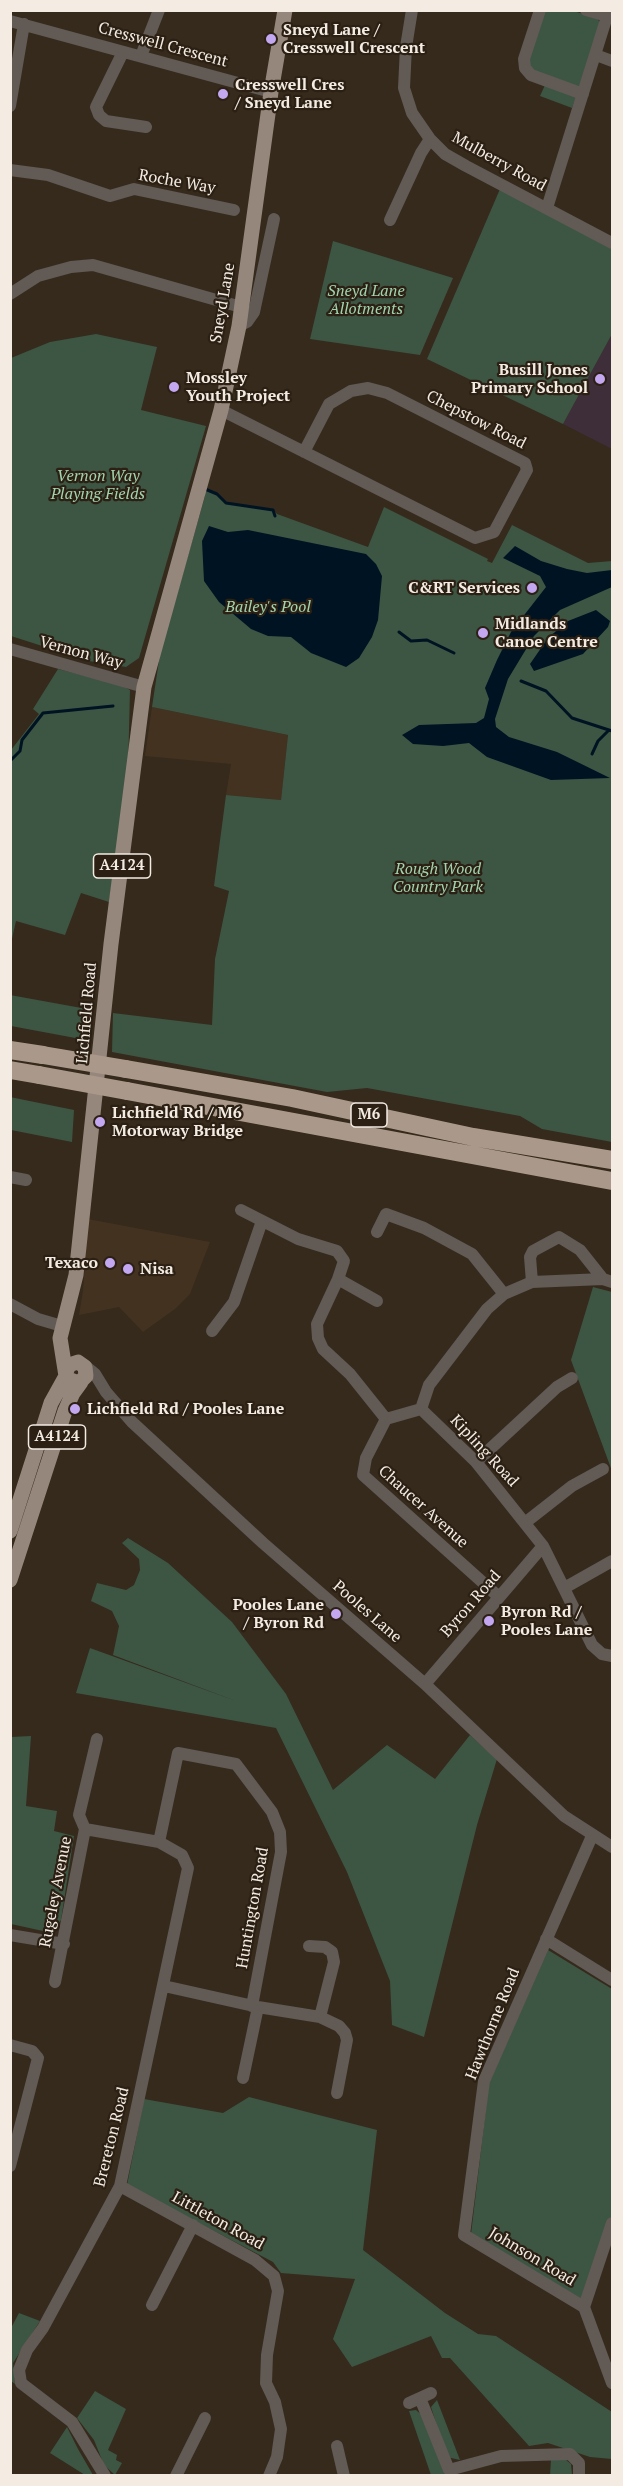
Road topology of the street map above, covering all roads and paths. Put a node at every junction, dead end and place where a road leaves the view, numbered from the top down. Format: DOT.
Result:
graph roads {
  1 [pos="159,10"];
  2 [pos="285,10"];
  3 [pos="412,10"];
  4 [pos="540,10"];
  5 [pos="586,10"];
  6 [pos="608,14"];
  7 [pos="10,21"];
  8 [pos="24,24"];
  9 [pos="123,52"];
  10 [pos="596,55"];
  11 [pos="141,56"];
  12 [pos="612,61"];
  13 [pos="271,92"];
  14 [pos="583,94"];
  15 [pos="10,106"];
  16 [pos="146,128"];
  17 [pos="430,139"];
  18 [pos="10,170"];
  19 [pos="547,208"];
  20 [pos="234,210"];
  21 [pos="274,219"];
  22 [pos="390,220"];
  23 [pos="612,243"];
  24 [pos="12,291"];
  25 [pos="241,307"];
  26 [pos="239,326"];
  27 [pos="222,410"];
  28 [pos="304,452"];
  29 [pos="10,649"];
  30 [pos="143,694"];
  31 [pos="10,1050"];
  32 [pos="10,1070"];
  33 [pos="612,1160"];
  34 [pos="26,1180"];
  35 [pos="11,1181"];
  36 [pos="612,1181"];
  37 [pos="241,1210"];
  38 [pos="262,1221"];
  39 [pos="377,1232"];
  40 [pos="338,1279"];
  41 [pos="608,1281"];
  42 [pos="532,1282"];
  43 [pos="504,1294"];
  44 [pos="377,1301"];
  45 [pos="10,1304"];
  46 [pos="62,1326"];
  47 [pos="212,1331"];
  48 [pos="83,1365"];
  49 [pos="66,1374"];
  50 [pos="572,1378"];
  51 [pos="82,1382"];
  52 [pos="106,1392"];
  53 [pos="421,1409"];
  54 [pos="386,1419"];
  55 [pos="476,1462"];
  56 [pos="603,1469"];
  57 [pos="526,1522"];
  58 [pos="10,1531"];
  59 [pos="543,1546"];
  60 [pos="612,1561"];
  61 [pos="11,1576"];
  62 [pos="566,1587"];
  63 [pos="499,1597"];
  64 [pos="612,1656"];
  65 [pos="425,1684"];
  66 [pos="97,1739"];
  67 [pos="85,1830"];
  68 [pos="592,1836"];
  69 [pos="159,1842"];
  70 [pos="612,1847"];
  71 [pos="10,1935"];
  72 [pos="546,1939"];
  73 [pos="64,1944"];
  74 [pos="309,1946"];
  75 [pos="612,1980"];
  76 [pos="55,1982"];
  77 [pos="164,1986"];
  78 [pos="255,2007"];
  79 [pos="320,2017"];
  80 [pos="10,2045"];
  81 [pos="243,2078"];
  82 [pos="337,2093"];
  83 [pos="14,2136"];
  84 [pos="10,2166"];
  85 [pos="120,2186"];
  86 [pos="612,2223"];
  87 [pos="193,2225"];
  88 [pos="464,2235"];
  89 [pos="152,2305"];
  90 [pos="584,2307"];
  91 [pos="612,2383"];
  92 [pos="420,2398"];
  93 [pos="205,2418"];
  94 [pos="334,2454"];
  95 [pos="450,2473"];
  96 [pos="105,2475"];
  97 [pos="176,2475"];
  98 [pos="269,2475"];
  99 [pos="344,2475"];
  100 [pos="579,2475"];
  1 -- 11 [label="street"];
  2 -- 13 [label="main road, Sneyd Lane / A4124"];
  3 -- 17 [label="street, Mulberry Road"];
  4 -- 14 [label="street"];
  5 -- 6 [label="street"];
  6 -- 10 [label="street"];
  7 -- 8 [label="street, Cresswell Crescent"];
  8 -- 9 [label="street, Cresswell Crescent"];
  8 -- 15 [label="street"];
  9 -- 11 [label="street, Cresswell Crescent"];
  9 -- 16 [label="street"];
  10 -- 12 [label="street"];
  10 -- 14 [label="street"];
  11 -- 13 [label="street, Cresswell Crescent"];
  13 -- 25 [label="main road, Sneyd Lane / A4124"];
  14 -- 19 [label="street"];
  17 -- 19 [label="street, Mulberry Road"];
  17 -- 22 [label="street"];
  18 -- 20 [label="street, Roche Way"];
  19 -- 23 [label="street, Mulberry Road"];
  21 -- 26 [label="street"];
  24 -- 25 [label="street"];
  25 -- 26 [label="main road, Sneyd Lane / A4124"];
  26 -- 27 [label="main road, Sneyd Lane / A4124"];
  27 -- 28 [label="street, Chepstow Road"];
  27 -- 30 [label="main road, Sneyd Lane / A4124"];
  28 -- 28 [label="street, Chepstow Road"];
  29 -- 30 [label="street, Vernon Way"];
  30 -- 46 [label="main road, Lichfield Road / A4124"];
  31 -- 33 [label="highway, M6, bridge"];
  32 -- 36 [label="highway, M6, bridge"];
  34 -- 35 [label="street"];
  37 -- 38 [label="street"];
  38 -- 40 [label="street"];
  38 -- 47 [label="street"];
  39 -- 43 [label="street"];
  40 -- 44 [label="street"];
  40 -- 54 [label="street"];
  41 -- 42 [label="street"];
  41 -- 42 [label="street"];
  42 -- 43 [label="street"];
  43 -- 53 [label="street"];
  45 -- 46 [label="street"];
  46 -- 48 [label="main road"];
  46 -- 49 [label="main road, Lichfield Road / A4124"];
  48 -- 49 [label="main road"];
  48 -- 51 [label="main road, A4124"];
  48 -- 52 [label="street, Pooles Lane"];
  49 -- 51 [label="main road"];
  49 -- 58 [label="main road, A4124"];
  50 -- 55 [label="street"];
  51 -- 52 [label="street, Pooles Lane"];
  51 -- 61 [label="main road, A4124"];
  52 -- 65 [label="street, Pooles Lane"];
  53 -- 54 [label="street"];
  53 -- 55 [label="street, Kipling Road"];
  54 -- 63 [label="street, Chaucer Avenue"];
  55 -- 57 [label="street, Kipling Road"];
  56 -- 57 [label="street"];
  57 -- 59 [label="street, Kipling Road"];
  59 -- 62 [label="street, Kipling Road"];
  59 -- 63 [label="street, Byron Road"];
  60 -- 62 [label="street"];
  62 -- 64 [label="street, Kipling Road"];
  63 -- 65 [label="street, Byron Road"];
  65 -- 68 [label="street, Pooles Lane"];
  66 -- 67 [label="street, Rugeley Avenue"];
  67 -- 69 [label="street, Brereton Road"];
  67 -- 73 [label="street, Rugeley Avenue"];
  68 -- 70 [label="street, Pooles Lane"];
  68 -- 72 [label="street, Hawthorne Road"];
  69 -- 77 [label="street, Brereton Road"];
  69 -- 78 [label="street, Huntington Road"];
  71 -- 73 [label="street"];
  72 -- 75 [label="street"];
  72 -- 88 [label="street, Hawthorne Road"];
  73 -- 76 [label="street, Rugeley Avenue"];
  74 -- 79 [label="street"];
  77 -- 78 [label="street"];
  77 -- 85 [label="street, Brereton Road"];
  78 -- 79 [label="street"];
  78 -- 81 [label="street"];
  79 -- 82 [label="street"];
  80 -- 83 [label="street"];
  83 -- 84 [label="street"];
  85 -- 87 [label="street, Littleton Road"];
  85 -- 96 [label="street, Brereton Road"];
  86 -- 90 [label="street, Johnson Road"];
  87 -- 89 [label="street"];
  87 -- 98 [label="street, Littleton Road"];
  88 -- 90 [label="street, Johnson Road"];
  90 -- 91 [label="street, Johnson Road"];
  92 -- 95 [label="street"];
  93 -- 97 [label="street"];
  94 -- 99 [label="street"];
  95 -- 100 [label="street"];
}
